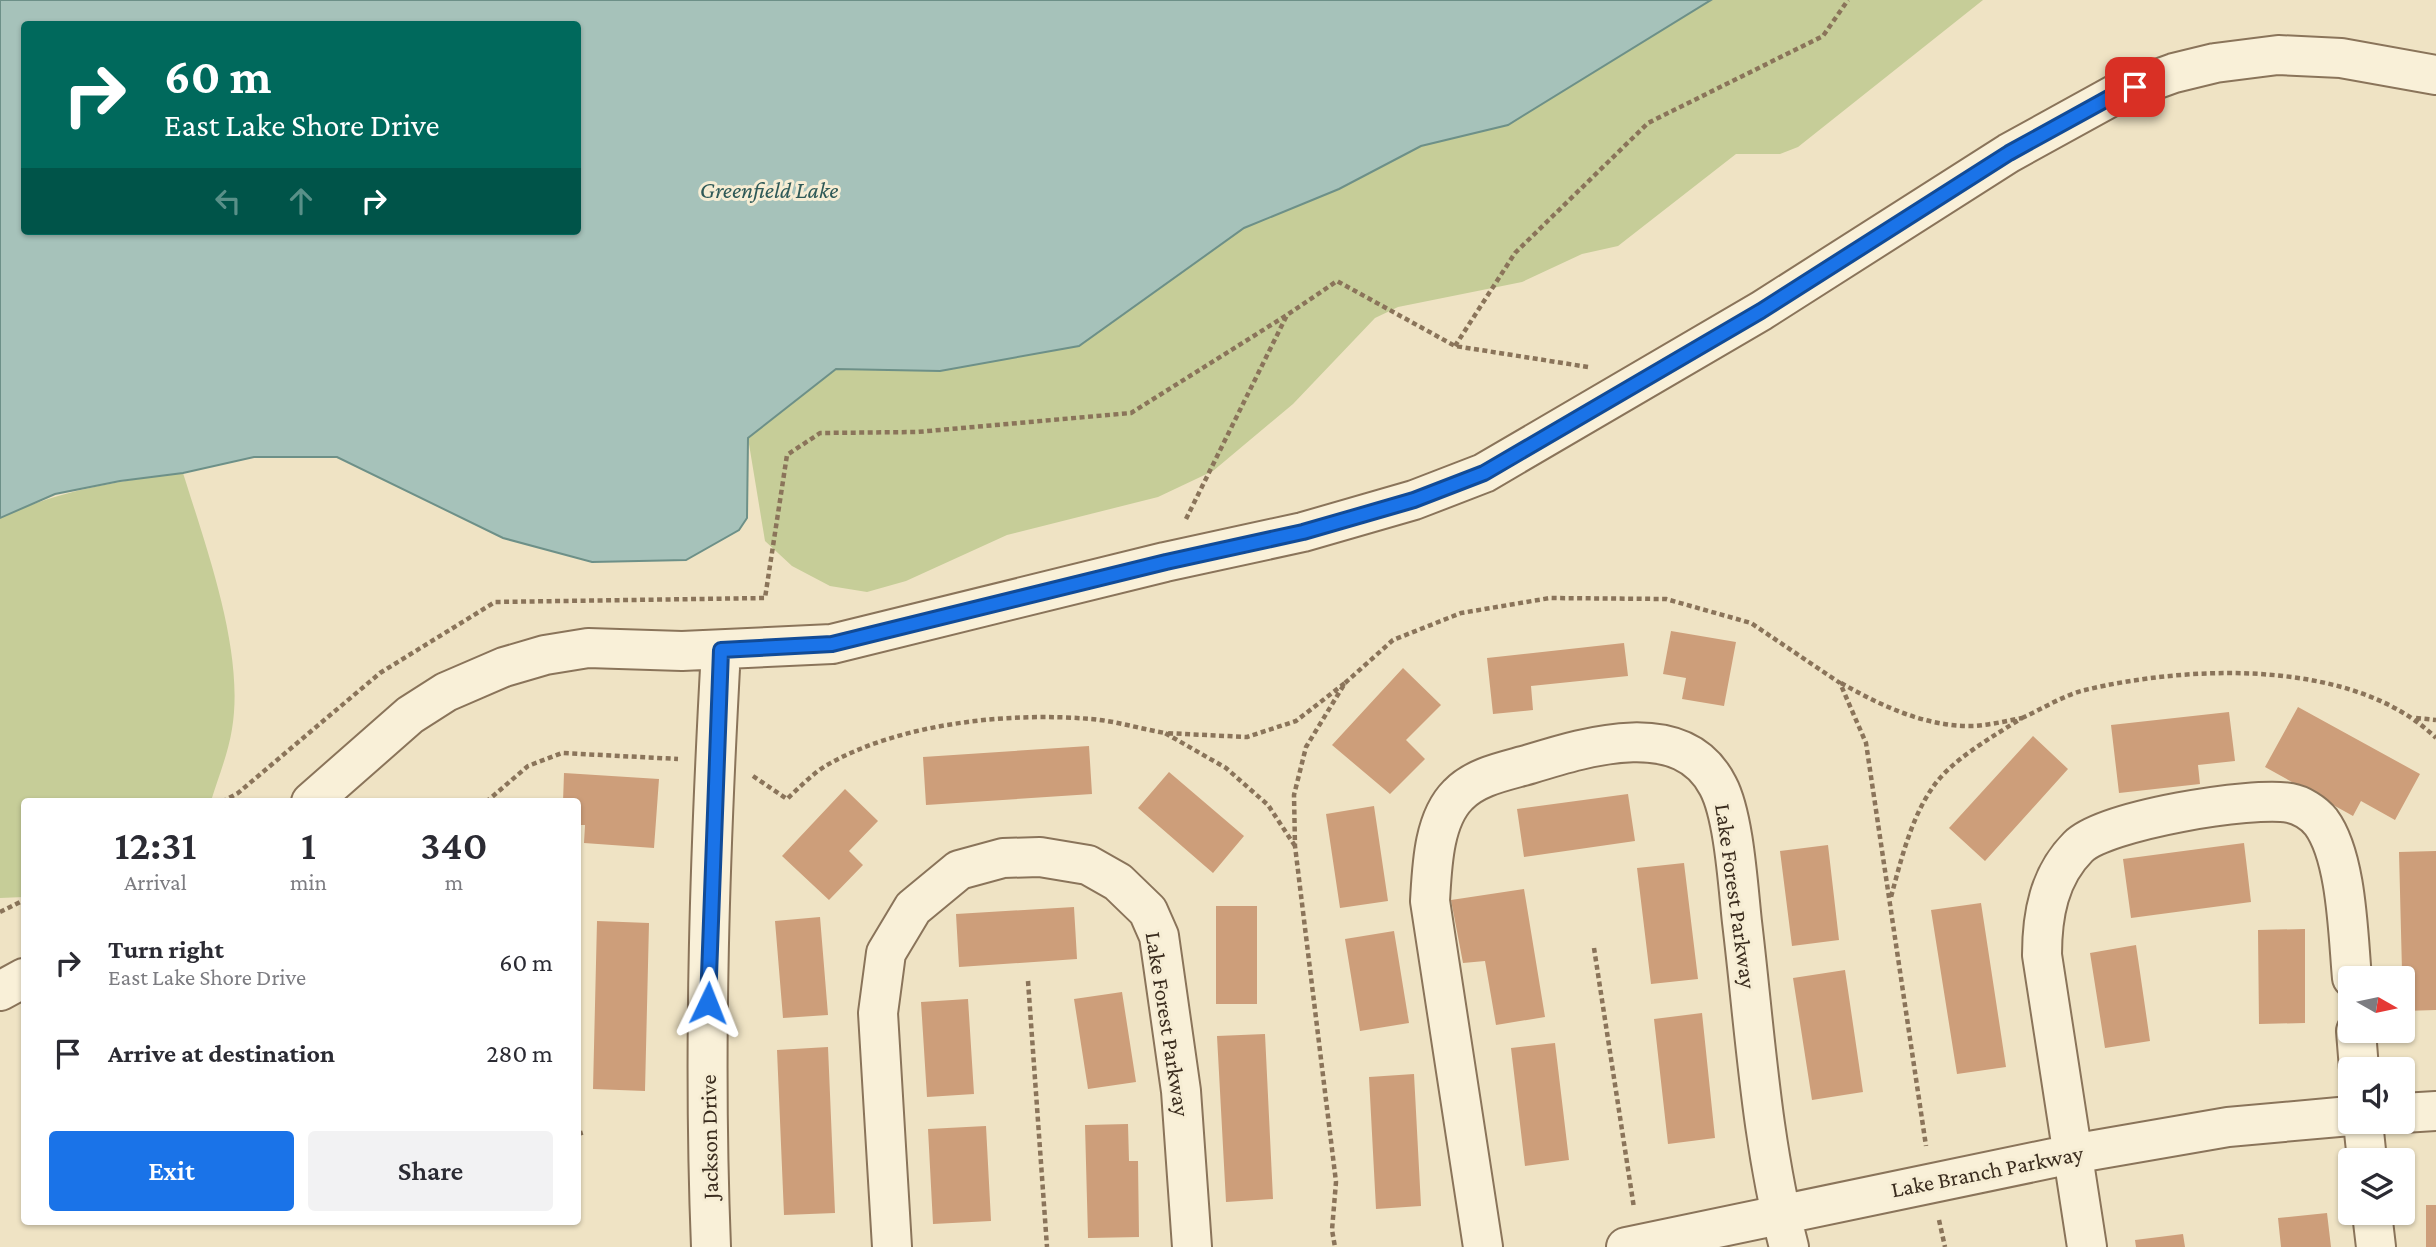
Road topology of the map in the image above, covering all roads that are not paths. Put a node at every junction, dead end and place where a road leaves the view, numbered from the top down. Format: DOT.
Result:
graph roads {
  1 [pos="2436,75"];
  2 [pos="721,650"];
  3 [pos="316,798"];
  4 [pos="2350,966"];
  5 [pos="21,980"];
  6 [pos="0,991"];
  7 [pos="2436,1111"];
  8 [pos="2415,1112"];
  9 [pos="2338,1117"];
  10 [pos="2072,1154"];
  11 [pos="2373,1225"];
  12 [pos="1784,1230"];
  13 [pos="1633,1246"];
  14 [pos="711,1247"];
  15 [pos="892,1247"];
  16 [pos="1192,1247"];
  17 [pos="1483,1247"];
  18 [pos="2087,1247"];
  19 [pos="2375,1247"];
  1 -- 2 [label="street"];
  2 -- 3 [label="street"];
  2 -- 14 [label="street, Jackson Drive"];
  4 -- 10 [label="street"];
  5 -- 6 [label="street"];
  7 -- 8 [label="street"];
  9 -- 10 [label="street, Lake Branch Parkway"];
  10 -- 12 [label="street, Lake Branch Parkway"];
  10 -- 18 [label="street"];
  11 -- 19 [label="street"];
  12 -- 13 [label="street, Lake Branch Parkway"];
  12 -- 17 [label="street, Lake Forest Parkway"];
  15 -- 16 [label="street, Lake Forest Parkway"];
}
